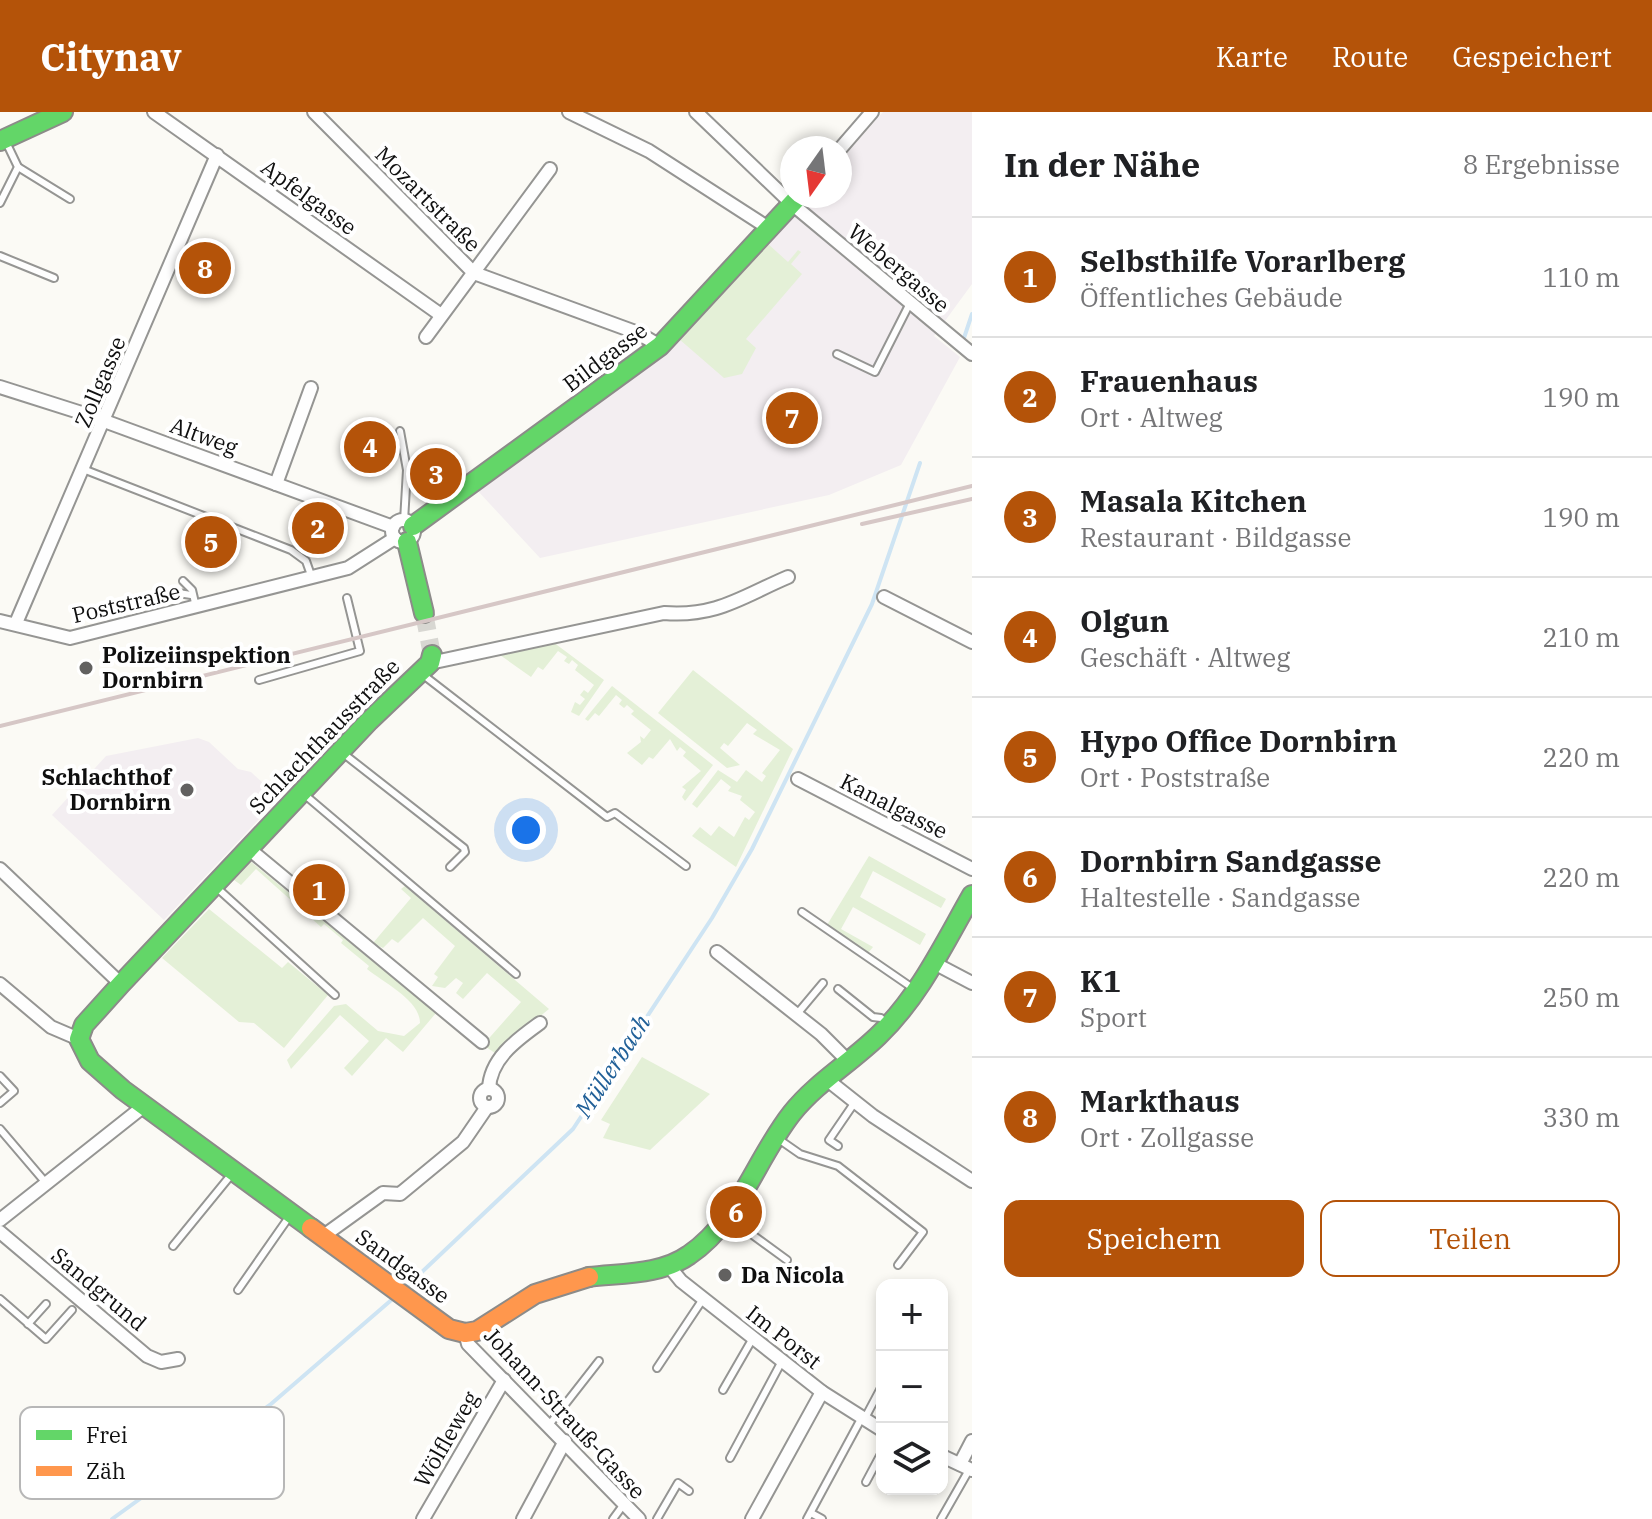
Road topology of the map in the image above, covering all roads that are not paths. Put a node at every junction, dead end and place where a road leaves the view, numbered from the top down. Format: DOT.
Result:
graph roads {
  1 [pos="63,112"];
  2 [pos="154,112"];
  3 [pos="314,112"];
  4 [pos="696,112"];
  5 [pos="872,112"];
  6 [pos="575,113"];
  7 [pos="851,136"];
  8 [pos="2,140"];
  9 [pos="217,155"];
  10 [pos="18,167"];
  11 [pos="550,169"];
  12 [pos="780,186"];
  13 [pos="70,199"];
  14 [pos="0,203"];
  15 [pos="789,208"];
  16 [pos="805,208"];
  17 [pos="770,229"];
  18 [pos="0,256"];
  19 [pos="474,273"];
  20 [pos="54,278"];
  21 [pos="910,303"];
  22 [pos="441,315"];
  23 [pos="426,337"];
  24 [pos="660,346"];
  25 [pos="965,350"];
  26 [pos="837,354"];
  27 [pos="0,387"];
  28 [pos="311,388"];
  29 [pos="105,421"];
  30 [pos="400,431"];
  31 [pos="83,469"];
  32 [pos="276,484"];
  33 [pos="402,531"];
  34 [pos="788,577"];
  35 [pos="312,578"];
  36 [pos="183,581"];
  37 [pos="172,592"];
  38 [pos="884,597"];
  39 [pos="347,598"];
  40 [pos="194,601"];
  41 [pos="424,613"];
  42 [pos="0,621"];
  43 [pos="16,623"];
  44 [pos="972,642"];
  45 [pos="427,663"];
  46 [pos="259,680"];
  47 [pos="341,751"];
  48 [pos="798,779"];
  49 [pos="302,793"];
  50 [pos="249,849"];
  51 [pos="686,866"];
  52 [pos="450,867"];
  53 [pos="0,869"];
  54 [pos="972,869"];
  55 [pos="214,885"];
  56 [pos="972,895"];
  57 [pos="802,912"];
  58 [pos="717,952"];
  59 [pos="934,963"];
  60 [pos="516,974"];
  61 [pos="823,983"];
  62 [pos="972,983"];
  63 [pos="0,984"];
  64 [pos="121,984"];
  65 [pos="838,989"];
  66 [pos="917,991"];
  67 [pos="335,995"];
  68 [pos="796,1014"];
  69 [pos="540,1023"];
  70 [pos="888,1025"];
  71 [pos="79,1039"];
  72 [pos="482,1042"];
  73 [pos="847,1060"];
  74 [pos="0,1076"];
  75 [pos="825,1078"];
  76 [pos="855,1102"];
  77 [pos="0,1103"];
  78 [pos="144,1106"];
  79 [pos="0,1129"];
  80 [pos="776,1137"];
  81 [pos="838,1146"];
  82 [pos="234,1172"];
  83 [pos="972,1181"];
  84 [pos="46,1183"];
  85 [pos="292,1213"];
  86 [pos="727,1216"];
  87 [pos="0,1220"];
  88 [pos="0,1232"];
  89 [pos="322,1237"];
  90 [pos="173,1246"];
  91 [pos="787,1260"];
  92 [pos="668,1265"];
  93 [pos="898,1265"];
  94 [pos="238,1290"];
  95 [pos="0,1299"];
  96 [pos="703,1299"];
  97 [pos="46,1304"];
  98 [pos="72,1310"];
  99 [pos="28,1324"];
  100 [pos="465,1333"];
  101 [pos="753,1338"];
  102 [pos="178,1359"];
  103 [pos="599,1361"];
  104 [pos="782,1361"];
  105 [pos="657,1368"];
  106 [pos="504,1380"];
  107 [pos="723,1390"];
  108 [pos="822,1392"];
  109 [pos="876,1396"];
  110 [pos="862,1420"];
  111 [pos="549,1425"];
  112 [pos="876,1427"];
  113 [pos="565,1441"];
  114 [pos="972,1441"];
  115 [pos="730,1458"];
  116 [pos="948,1459"];
  117 [pos="876,1463"];
  118 [pos="967,1468"];
  119 [pos="866,1482"];
  120 [pos="689,1491"];
  121 [pos="624,1504"];
  122 [pos="809,1516"];
  123 [pos="423,1519"];
  124 [pos="523,1519"];
  125 [pos="613,1519"];
  126 [pos="639,1519"];
  127 [pos="657,1519"];
  128 [pos="752,1519"];
  129 [pos="822,1519"];
  130 [pos="941,1519"];
  1 -- 8 [label="street"];
  2 -- 9 [label="street, Apfelgasse"];
  3 -- 19 [label="street, Mozartstraße"];
  4 -- 12 [label="street, Webergasse"];
  5 -- 7 [label="street"];
  6 -- 17 [label="street"];
  8 -- 10 [label="lane"];
  9 -- 22 [label="street, Apfelgasse"];
  9 -- 29 [label="street, Zollgasse"];
  10 -- 13 [label="lane"];
  10 -- 14 [label="lane"];
  11 -- 19 [label="street"];
  15 -- 17 [label="street, Bildgasse"];
  16 -- 21 [label="street, Webergasse"];
  17 -- 24 [label="street, Bildgasse"];
  18 -- 20 [label="lane"];
  19 -- 22 [label="street"];
  19 -- 24 [label="street, Mozartstraße"];
  21 -- 25 [label="street, Webergasse"];
  21 -- 26 [label="lane"];
  22 -- 23 [label="street"];
  24 -- 33 [label="street, Bildgasse"];
  27 -- 29 [label="street, Altweg"];
  28 -- 32 [label="street"];
  29 -- 31 [label="street, Zollgasse"];
  29 -- 32 [label="street, Altweg"];
  30 -- 33 [label="lane"];
  31 -- 35 [label="lane"];
  31 -- 43 [label="street, Zollgasse"];
  32 -- 33 [label="street, Altweg"];
  33 -- 35 [label="street, Poststraße"];
  33 -- 41 [label="street"];
  34 -- 45 [label="street"];
  35 -- 40 [label="street, Poststraße"];
  36 -- 40 [label="lane"];
  37 -- 40 [label="lane"];
  38 -- 44 [label="street"];
  39 -- 46 [label="lane"];
  40 -- 43 [label="street, Poststraße"];
  42 -- 43 [label="street, Poststraße"];
  45 -- 47 [label="street, Schlachthausstraße"];
  45 -- 51 [label="lane"];
  47 -- 49 [label="street, Schlachthausstraße"];
  47 -- 52 [label="lane"];
  48 -- 54 [label="street, Kanalgasse"];
  49 -- 50 [label="street, Schlachthausstraße"];
  49 -- 60 [label="lane"];
  50 -- 55 [label="street, Schlachthausstraße"];
  50 -- 72 [label="street, Schlachthausstraße"];
  53 -- 64 [label="street"];
  55 -- 64 [label="street, Schlachthausstraße"];
  55 -- 67 [label="lane"];
  56 -- 59 [label="street"];
  57 -- 66 [label="lane"];
  58 -- 68 [label="street"];
  59 -- 62 [label="street"];
  59 -- 66 [label="street"];
  61 -- 68 [label="lane"];
  63 -- 71 [label="street"];
  64 -- 71 [label="street, Schlachthausstraße"];
  65 -- 70 [label="lane"];
  66 -- 70 [label="street"];
  68 -- 73 [label="street"];
  69 -- 89 [label="street"];
  70 -- 73 [label="street"];
  71 -- 78 [label="street"];
  73 -- 75 [label="street"];
  74 -- 77 [label="lane"];
  75 -- 76 [label="street"];
  75 -- 80 [label="street"];
  76 -- 81 [label="lane"];
  76 -- 83 [label="street"];
  78 -- 82 [label="street, Sandgasse"];
  78 -- 84 [label="street"];
  79 -- 84 [label="lane"];
  80 -- 86 [label="street"];
  80 -- 93 [label="lane"];
  82 -- 85 [label="street, Sandgasse"];
  82 -- 90 [label="lane"];
  84 -- 87 [label="street"];
  85 -- 89 [label="street, Sandgasse"];
  85 -- 94 [label="lane"];
  86 -- 91 [label="lane"];
  86 -- 92 [label="street"];
  88 -- 102 [label="street, Sandgrund"];
  89 -- 100 [label="street, Sandgasse"];
  92 -- 96 [label="street, Im Porst"];
  92 -- 100 [label="street"];
  95 -- 99 [label="lane"];
  96 -- 101 [label="street, Im Porst"];
  96 -- 105 [label="lane"];
  97 -- 99 [label="lane"];
  98 -- 99 [label="lane"];
  100 -- 106 [label="street, Johann-Strauß-Gasse"];
  101 -- 104 [label="street, Im Porst"];
  101 -- 107 [label="lane"];
  103 -- 111 [label="lane"];
  104 -- 108 [label="street, Im Porst"];
  104 -- 115 [label="lane"];
  106 -- 111 [label="street, Johann-Strauß-Gasse"];
  106 -- 123 [label="street, Wölfleweg"];
  108 -- 110 [label="street, Im Porst"];
  108 -- 128 [label="street"];
  109 -- 110 [label="lane"];
  110 -- 112 [label="street, Im Porst"];
  110 -- 122 [label="lane"];
  111 -- 113 [label="street, Johann-Strauß-Gasse"];
  113 -- 121 [label="street, Johann-Strauß-Gasse"];
  113 -- 124 [label="street"];
  114 -- 118 [label="street"];
  116 -- 118 [label="street"];
  117 -- 119 [label="lane"];
  118 -- 130 [label="lane"];
  120 -- 127 [label="lane"];
  121 -- 125 [label="lane"];
  121 -- 126 [label="street, Johann-Strauß-Gasse"];
  122 -- 129 [label="lane"];
}
